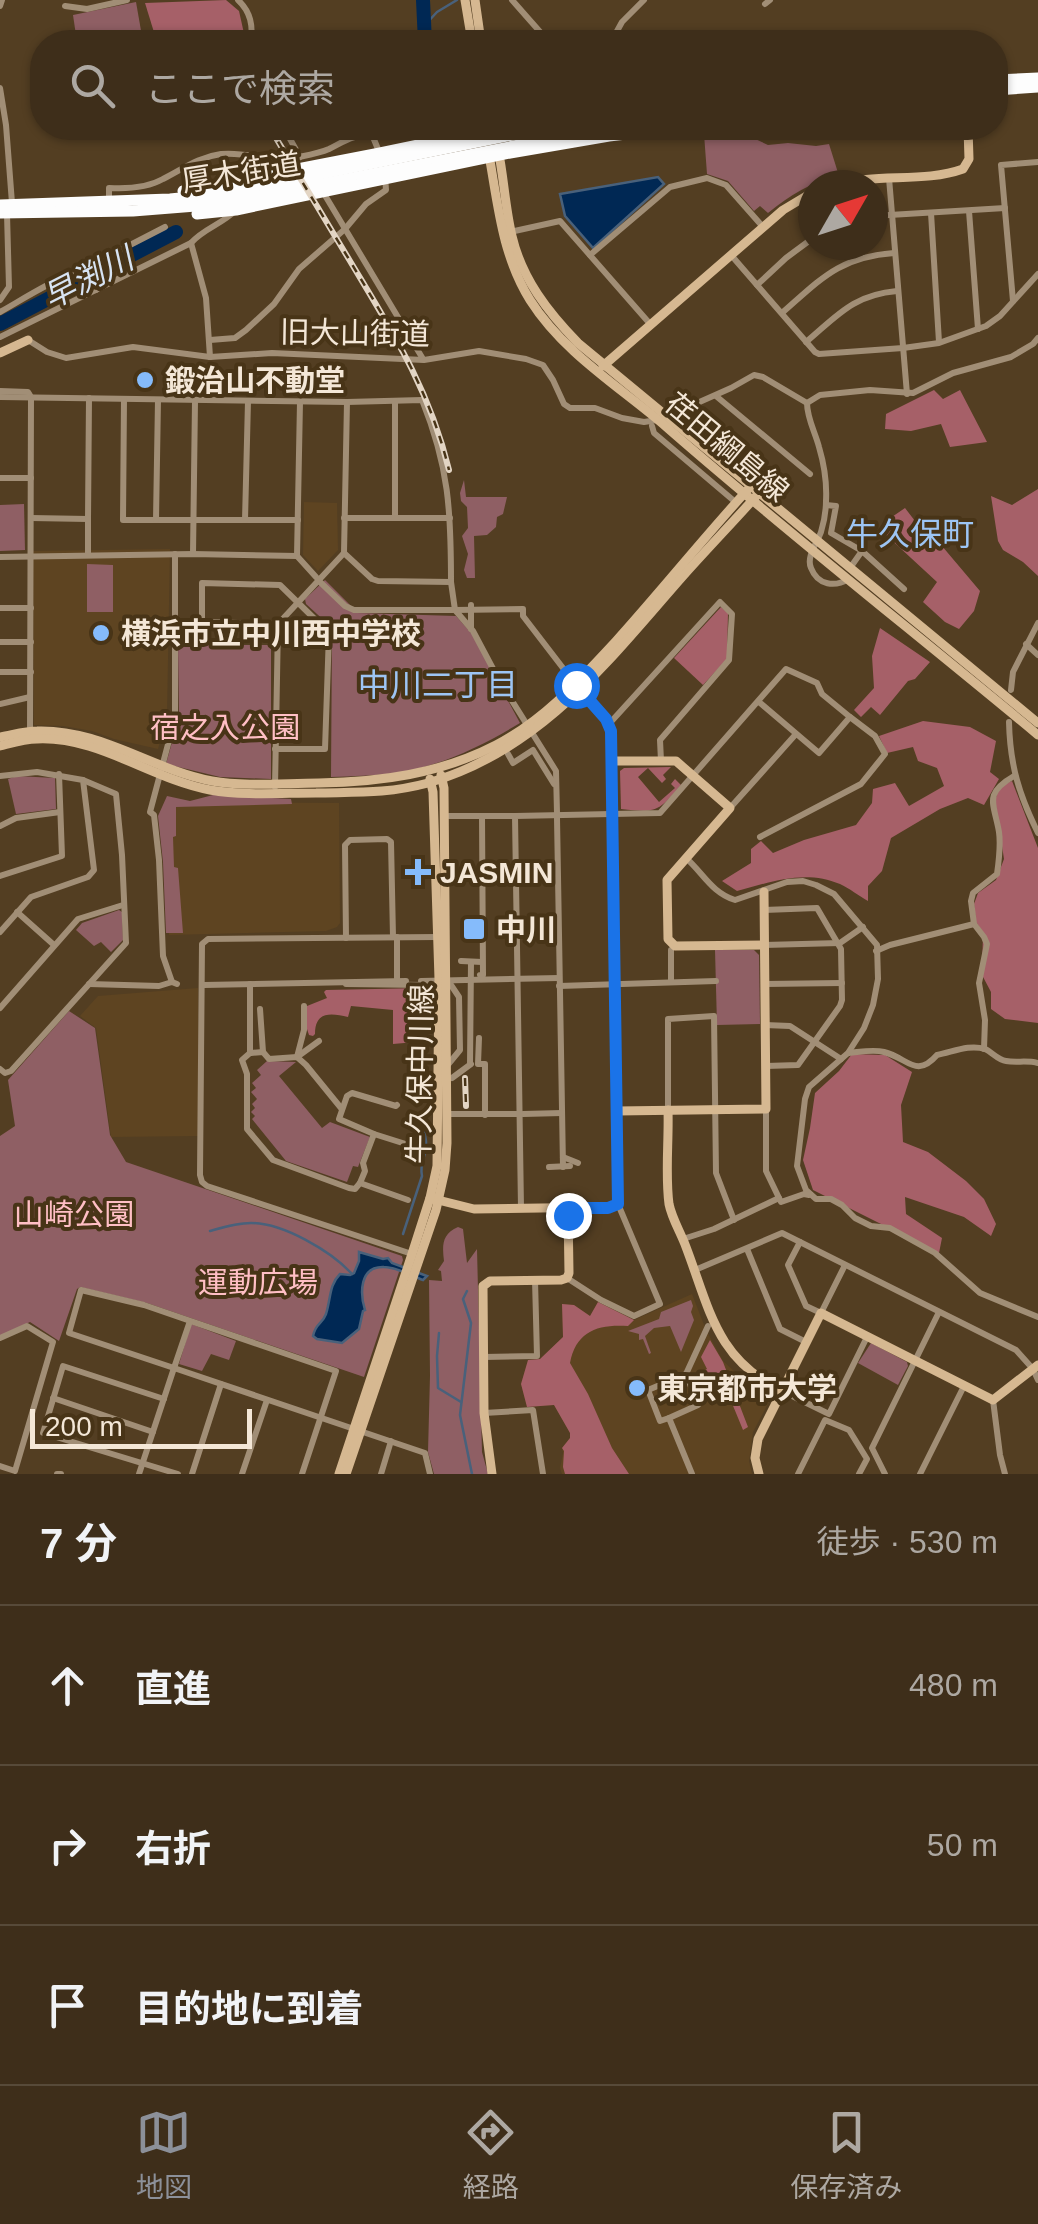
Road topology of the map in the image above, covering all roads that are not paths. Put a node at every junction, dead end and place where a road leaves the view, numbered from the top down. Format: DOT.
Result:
graph roads {
  1 [pos="127,0"];
  2 [pos="238,0"];
  3 [pos="487,0"];
  4 [pos="512,0"];
  5 [pos="644,0"];
  6 [pos="471,2"];
  7 [pos="65,6"];
  8 [pos="251,30"];
  9 [pos="472,30"];
  10 [pos="478,30"];
  11 [pos="538,30"];
  12 [pos="618,30"];
  13 [pos="1038,78"];
  14 [pos="1008,79"];
  15 [pos="1038,87"];
  16 [pos="0,88"];
  17 [pos="1008,89"];
  18 [pos="291,140"];
  19 [pos="346,140"];
  20 [pos="374,140"];
  21 [pos="440,140"];
  22 [pos="493,140"];
  23 [pos="496,140"];
  24 [pos="545,140"];
  25 [pos="587,140"];
  26 [pos="968,140"];
  27 [pos="380,154"];
  28 [pos="300,157"];
  29 [pos="495,157"];
  30 [pos="1038,162"];
  31 [pos="889,177"];
  32 [pos="386,180"];
  33 [pos="322,192"];
  34 [pos="238,200"];
  35 [pos="130,201"];
  36 [pos="798,201"];
  37 [pos="110,202"];
  38 [pos="1005,208"];
  39 [pos="5,209"];
  40 [pos="969,211"];
  41 [pos="931,214"];
  42 [pos="888,216"];
  43 [pos="892,216"];
  44 [pos="166,227"];
  45 [pos="763,227"];
  46 [pos="345,229"];
  47 [pos="506,231"];
  48 [pos="191,243"];
  49 [pos="798,249"];
  50 [pos="894,252"];
  51 [pos="590,255"];
  52 [pos="731,255"];
  53 [pos="86,269"];
  54 [pos="1038,274"];
  55 [pos="757,285"];
  56 [pos="96,289"];
  57 [pos="897,291"];
  58 [pos="0,300"];
  59 [pos="1013,302"];
  60 [pos="0,312"];
  61 [pos="782,313"];
  62 [pos="651,324"];
  63 [pos="978,329"];
  64 [pos="0,337"];
  65 [pos="1038,338"];
  66 [pos="28,340"];
  67 [pos="210,340"];
  68 [pos="806,342"];
  69 [pos="939,343"];
  70 [pos="902,348"];
  71 [pos="0,354"];
  72 [pos="210,357"];
  73 [pos="424,360"];
  74 [pos="602,368"];
  75 [pos="0,394"];
  76 [pos="906,394"];
  77 [pos="716,395"];
  78 [pos="31,398"];
  79 [pos="89,398"];
  80 [pos="124,399"];
  81 [pos="158,400"];
  82 [pos="195,400"];
  83 [pos="248,401"];
  84 [pos="395,401"];
  85 [pos="300,402"];
  86 [pos="346,402"];
  87 [pos="806,403"];
  88 [pos="660,422"];
  89 [pos="810,474"];
  90 [pos="0,478"];
  91 [pos="31,478"];
  92 [pos="756,489"];
  93 [pos="743,499"];
  94 [pos="826,505"];
  95 [pos="31,518"];
  96 [pos="344,518"];
  97 [pos="396,518"];
  98 [pos="450,518"];
  99 [pos="88,519"];
  100 [pos="156,520"];
  101 [pos="245,520"];
  102 [pos="298,520"];
  103 [pos="194,522"];
  104 [pos="862,551"];
  105 [pos="344,552"];
  106 [pos="175,554"];
  107 [pos="193,554"];
  108 [pos="31,556"];
  109 [pos="88,556"];
  110 [pos="297,556"];
  111 [pos="0,557"];
  112 [pos="849,573"];
  113 [pos="451,582"];
  114 [pos="904,589"];
  115 [pos="298,601"];
  116 [pos="471,607"];
  117 [pos="0,608"];
  118 [pos="31,608"];
  119 [pos="455,610"];
  120 [pos="278,624"];
  121 [pos="1038,624"];
  122 [pos="471,629"];
  123 [pos="0,642"];
  124 [pos="31,642"];
  125 [pos="1026,644"];
  126 [pos="1038,654"];
  127 [pos="0,672"];
  128 [pos="30,672"];
  129 [pos="578,688"];
  130 [pos="1011,690"];
  131 [pos="30,697"];
  132 [pos="759,702"];
  133 [pos="0,704"];
  134 [pos="850,717"];
  135 [pos="1009,722"];
  136 [pos="1038,722"];
  137 [pos="609,724"];
  138 [pos="796,734"];
  139 [pos="30,735"];
  140 [pos="1038,735"];
  141 [pos="0,738"];
  142 [pos="0,746"];
  143 [pos="276,749"];
  144 [pos="508,754"];
  145 [pos="660,761"];
  146 [pos="611,762"];
  147 [pos="59,774"];
  148 [pos="435,775"];
  149 [pos="0,776"];
  150 [pos="693,776"];
  151 [pos="1014,776"];
  152 [pos="82,780"];
  153 [pos="556,786"];
  154 [pos="275,788"];
  155 [pos="730,808"];
  156 [pos="60,812"];
  157 [pos="611,814"];
  158 [pos="449,816"];
  159 [pos="482,816"];
  160 [pos="515,816"];
  161 [pos="0,826"];
  162 [pos="1038,833"];
  163 [pos="760,837"];
  164 [pos="686,858"];
  165 [pos="0,876"];
  166 [pos="764,892"];
  167 [pos="123,905"];
  168 [pos="764,910"];
  169 [pos="17,912"];
  170 [pos="974,924"];
  171 [pos="864,927"];
  172 [pos="0,932"];
  173 [pos="442,936"];
  174 [pos="395,937"];
  175 [pos="346,938"];
  176 [pos="840,944"];
  177 [pos="54,945"];
  178 [pos="764,945"];
  179 [pos="671,950"];
  180 [pos="876,952"];
  181 [pos="482,959"];
  182 [pos="462,962"];
  183 [pos="471,962"];
  184 [pos="494,976"];
  185 [pos="716,981"];
  186 [pos="671,982"];
  187 [pos="340,983"];
  188 [pos="564,983"];
  189 [pos="842,983"];
  190 [pos="88,984"];
  191 [pos="250,984"];
  192 [pos="765,984"];
  193 [pos="204,985"];
  194 [pos="304,1006"];
  195 [pos="0,1008"];
  196 [pos="260,1008"];
  197 [pos="766,1025"];
  198 [pos="479,1038"];
  199 [pos="320,1041"];
  200 [pos="815,1041"];
  201 [pos="984,1049"];
  202 [pos="263,1052"];
  203 [pos="250,1053"];
  204 [pos="844,1056"];
  205 [pos="297,1057"];
  206 [pos="1038,1063"];
  207 [pos="474,1064"];
  208 [pos="766,1066"];
  209 [pos="0,1068"];
  210 [pos="452,1078"];
  211 [pos="398,1104"];
  212 [pos="342,1109"];
  213 [pos="766,1109"];
  214 [pos="617,1110"];
  215 [pos="668,1110"];
  216 [pos="715,1110"];
  217 [pos="452,1114"];
  218 [pos="485,1114"];
  219 [pos="564,1115"];
  220 [pos="374,1134"];
  221 [pos="412,1146"];
  222 [pos="562,1157"];
  223 [pos="570,1165"];
  224 [pos="549,1167"];
  225 [pos="360,1184"];
  226 [pos="810,1195"];
  227 [pos="779,1198"];
  228 [pos="434,1199"];
  229 [pos="408,1200"];
  230 [pos="618,1204"];
  231 [pos="521,1208"];
  232 [pos="568,1208"];
  233 [pos="734,1220"];
  234 [pos="683,1239"];
  235 [pos="800,1242"];
  236 [pos="747,1249"];
  237 [pos="412,1254"];
  238 [pos="845,1265"];
  239 [pos="694,1270"];
  240 [pos="566,1278"];
  241 [pos="535,1280"];
  242 [pos="939,1312"];
  243 [pos="821,1314"];
  244 [pos="1038,1316"];
  245 [pos="190,1321"];
  246 [pos="708,1326"];
  247 [pos="867,1337"];
  248 [pos="0,1338"];
  249 [pos="806,1342"];
  250 [pos="484,1357"];
  251 [pos="914,1360"];
  252 [pos="1036,1367"];
  253 [pos="174,1368"];
  254 [pos="686,1374"];
  255 [pos="1038,1380"];
  256 [pos="221,1384"];
  257 [pos="964,1386"];
  258 [pos="782,1391"];
  259 [pos="53,1398"];
  260 [pos="164,1399"];
  261 [pos="267,1400"];
  262 [pos="993,1400"];
  263 [pos="484,1413"];
  264 [pos="321,1418"];
  265 [pos="669,1418"];
  266 [pos="357,1430"];
  267 [pos="154,1432"];
  268 [pos="391,1441"];
  269 [pos="143,1464"];
  270 [pos="0,1466"];
  271 [pos="139,1474"];
  272 [pos="178,1474"];
  273 [pos="192,1474"];
  274 [pos="242,1474"];
  275 [pos="302,1474"];
  276 [pos="342,1474"];
  277 [pos="381,1474"];
  278 [pos="430,1474"];
  279 [pos="492,1474"];
  280 [pos="543,1474"];
  281 [pos="692,1474"];
  282 [pos="759,1474"];
  283 [pos="798,1474"];
  284 [pos="859,1474"];
  285 [pos="884,1474"];
  286 [pos="920,1474"];
  287 [pos="1005,1474"];
  1 -- 7 [label="street"];
  2 -- 8 [label="street"];
  3 -- 6 [label="street"];
  4 -- 11 [label="street"];
  5 -- 12 [label="street"];
  6 -- 9 [label="street"];
  6 -- 10 [label="street"];
  13 -- 14 [label="highway"];
  15 -- 17 [label="highway"];
  16 -- 39 [label="street"];
  18 -- 28 [label="street"];
  19 -- 28 [label="street"];
  20 -- 27 [label="street"];
  21 -- 27 [label="highway"];
  22 -- 29 [label="street, 荏田綱島線"];
  23 -- 34 [label="highway, 厚木街道"];
  24 -- 34 [label="highway, 厚木街道"];
  25 -- 29 [label="highway"];
  26 -- 31 [label="street"];
  27 -- 32 [label="street"];
  27 -- 35 [label="highway"];
  28 -- 37 [label="street"];
  29 -- 32 [label="highway"];
  29 -- 47 [label="street, 荏田綱島線"];
  30 -- 38 [label="street"];
  31 -- 43 [label="street"];
  32 -- 33 [label="highway"];
  32 -- 46 [label="street"];
  33 -- 34 [label="highway"];
  33 -- 46 [label="street"];
  34 -- 35 [label="highway, 厚木街道"];
  34 -- 39 [label="highway, 厚木街道"];
  34 -- 48 [label="street"];
  35 -- 37 [label="highway, 厚木街道"];
  36 -- 45 [label="street"];
  37 -- 39 [label="highway, 厚木街道"];
  38 -- 40 [label="street"];
  38 -- 59 [label="street"];
  39 -- 58 [label="street"];
  40 -- 41 [label="street"];
  40 -- 63 [label="street"];
  41 -- 43 [label="street"];
  41 -- 69 [label="street"];
  42 -- 43 [label="street"];
  43 -- 50 [label="street"];
  44 -- 53 [label="street"];
  45 -- 51 [label="street"];
  45 -- 52 [label="street"];
  46 -- 67 [label="street"];
  46 -- 73 [label="street"];
  47 -- 51 [label="street"];
  47 -- 74 [label="street, 荏田綱島線"];
  48 -- 56 [label="street"];
  48 -- 67 [label="street"];
  49 -- 55 [label="street"];
  50 -- 57 [label="street"];
  50 -- 61 [label="street"];
  51 -- 62 [label="street"];
  52 -- 55 [label="street"];
  52 -- 62 [label="street"];
  53 -- 56 [label="street"];
  53 -- 60 [label="street"];
  54 -- 59 [label="street"];
  55 -- 61 [label="street"];
  56 -- 64 [label="street"];
  57 -- 68 [label="street"];
  57 -- 70 [label="street"];
  59 -- 63 [label="street"];
  61 -- 68 [label="street"];
  62 -- 74 [label="street"];
  63 -- 69 [label="street"];
  65 -- 76 [label="street"];
  66 -- 71 [label="street"];
  66 -- 72 [label="street, 旧大山街道"];
  67 -- 72 [label="street"];
  68 -- 70 [label="street"];
  69 -- 70 [label="street"];
  70 -- 76 [label="street"];
  72 -- 73 [label="street, 旧大山街道"];
  73 -- 88 [label="street, 旧大山街道"];
  74 -- 88 [label="street, 荏田綱島線"];
  75 -- 78 [label="street"];
  76 -- 87 [label="street"];
  77 -- 87 [label="street"];
  77 -- 88 [label="street"];
  77 -- 89 [label="street"];
  78 -- 79 [label="street"];
  78 -- 91 [label="street"];
  79 -- 80 [label="street"];
  79 -- 99 [label="street"];
  80 -- 81 [label="street"];
  80 -- 100 [label="street"];
  81 -- 82 [label="street"];
  81 -- 100 [label="street"];
  82 -- 83 [label="street"];
  82 -- 103 [label="street"];
  83 -- 85 [label="street"];
  83 -- 101 [label="street"];
  84 -- 86 [label="street"];
  84 -- 97 [label="street"];
  84 -- 98 [label="street"];
  85 -- 86 [label="street"];
  85 -- 102 [label="street"];
  86 -- 96 [label="street"];
  87 -- 94 [label="street"];
  88 -- 92 [label="street, 荏田綱島線"];
  88 -- 93 [label="street, 荏田綱島線"];
  90 -- 91 [label="street"];
  91 -- 95 [label="street"];
  92 -- 93 [label="street"];
  92 -- 112 [label="street, 荏田綱島線"];
  93 -- 112 [label="street, 荏田綱島線"];
  93 -- 129 [label="street"];
  94 -- 104 [label="street"];
  94 -- 112 [label="street"];
  95 -- 99 [label="street"];
  95 -- 108 [label="street"];
  96 -- 97 [label="street"];
  96 -- 105 [label="street"];
  97 -- 98 [label="street"];
  98 -- 113 [label="street"];
  99 -- 109 [label="street"];
  100 -- 103 [label="street"];
  101 -- 102 [label="street"];
  101 -- 103 [label="street"];
  102 -- 110 [label="street"];
  103 -- 107 [label="street"];
  104 -- 112 [label="street"];
  104 -- 114 [label="street"];
  105 -- 113 [label="street"];
  105 -- 115 [label="street"];
  106 -- 107 [label="street"];
  106 -- 109 [label="street"];
  106 -- 190 [label="street"];
  107 -- 110 [label="street"];
  108 -- 109 [label="street"];
  108 -- 111 [label="street"];
  108 -- 118 [label="street"];
  110 -- 119 [label="street"];
  112 -- 136 [label="street, 荏田綱島線"];
  112 -- 140 [label="street, 荏田綱島線"];
  113 -- 119 [label="street"];
  115 -- 120 [label="street"];
  115 -- 120 [label="street"];
  115 -- 143 [label="street"];
  116 -- 119 [label="street"];
  116 -- 122 [label="street"];
  116 -- 129 [label="street"];
  117 -- 118 [label="street"];
  118 -- 124 [label="street"];
  119 -- 122 [label="street"];
  120 -- 143 [label="street"];
  121 -- 125 [label="street"];
  122 -- 153 [label="street"];
  123 -- 124 [label="street"];
  124 -- 128 [label="street"];
  125 -- 126 [label="street"];
  125 -- 130 [label="street"];
  127 -- 128 [label="street"];
  128 -- 131 [label="street"];
  129 -- 137 [label="street"];
  129 -- 148 [label="street"];
  131 -- 133 [label="street"];
  131 -- 139 [label="street"];
  132 -- 134 [label="street"];
  132 -- 138 [label="street"];
  132 -- 150 [label="street"];
  134 -- 138 [label="street"];
  134 -- 163 [label="street"];
  135 -- 151 [label="street"];
  137 -- 145 [label="street"];
  137 -- 146 [label="street"];
  138 -- 155 [label="street"];
  139 -- 141 [label="street"];
  139 -- 142 [label="street"];
  139 -- 154 [label="street"];
  143 -- 154 [label="street"];
  144 -- 153 [label="street"];
  145 -- 146 [label="street"];
  145 -- 150 [label="street"];
  146 -- 157 [label="street"];
  147 -- 149 [label="street"];
  147 -- 152 [label="street"];
  147 -- 156 [label="street"];
  148 -- 154 [label="street"];
  148 -- 173 [label="street, 牛久保中川線"];
  150 -- 155 [label="street"];
  150 -- 157 [label="street"];
  151 -- 162 [label="street"];
  151 -- 170 [label="street"];
  152 -- 167 [label="street"];
  152 -- 169 [label="street"];
  153 -- 188 [label="street"];
  155 -- 164 [label="street"];
  156 -- 161 [label="street"];
  156 -- 165 [label="street"];
  157 -- 160 [label="street"];
  157 -- 214 [label="street"];
  158 -- 159 [label="street"];
  159 -- 160 [label="street"];
  159 -- 181 [label="street"];
  160 -- 231 [label="street"];
  164 -- 166 [label="street"];
  164 -- 178 [label="street"];
  166 -- 168 [label="street"];
  166 -- 171 [label="street"];
  167 -- 177 [label="street"];
  167 -- 190 [label="street"];
  168 -- 176 [label="street"];
  168 -- 178 [label="street"];
  169 -- 172 [label="street"];
  169 -- 177 [label="street"];
  170 -- 180 [label="street"];
  170 -- 201 [label="street"];
  171 -- 176 [label="street"];
  171 -- 180 [label="street"];
  173 -- 174 [label="street"];
  173 -- 228 [label="street, 牛久保中川線"];
  173 -- 228 [label="street, 牛久保中川線"];
  174 -- 175 [label="street"];
  174 -- 175 [label="street"];
  174 -- 187 [label="street"];
  175 -- 237 [label="street"];
  176 -- 178 [label="street"];
  176 -- 189 [label="street"];
  177 -- 195 [label="street"];
  178 -- 192 [label="street"];
  179 -- 186 [label="street"];
  180 -- 204 [label="street"];
  181 -- 183 [label="street"];
  181 -- 184 [label="street"];
  182 -- 183 [label="street"];
  183 -- 207 [label="street"];
  185 -- 186 [label="street"];
  186 -- 188 [label="street"];
  187 -- 188 [label="street"];
  187 -- 191 [label="street"];
  188 -- 219 [label="street"];
  189 -- 192 [label="street"];
  189 -- 200 [label="street"];
  190 -- 209 [label="street"];
  191 -- 193 [label="street"];
  191 -- 203 [label="street"];
  192 -- 197 [label="street"];
  194 -- 205 [label="street"];
  196 -- 202 [label="street"];
  197 -- 200 [label="street"];
  197 -- 208 [label="street"];
  198 -- 207 [label="street"];
  199 -- 205 [label="street"];
  200 -- 204 [label="street"];
  200 -- 208 [label="street"];
  201 -- 204 [label="street"];
  201 -- 206 [label="street"];
  202 -- 203 [label="street"];
  202 -- 205 [label="street"];
  203 -- 225 [label="street"];
  204 -- 226 [label="street"];
  205 -- 212 [label="street"];
  207 -- 210 [label="street"];
  207 -- 218 [label="street"];
  208 -- 213 [label="street"];
  211 -- 212 [label="street"];
  212 -- 220 [label="street"];
  213 -- 216 [label="street"];
  213 -- 227 [label="street"];
  214 -- 215 [label="street"];
  214 -- 230 [label="street"];
  215 -- 216 [label="street"];
  215 -- 216 [label="street"];
  215 -- 234 [label="street"];
  216 -- 233 [label="street"];
  217 -- 218 [label="street"];
  218 -- 219 [label="street"];
  219 -- 222 [label="street"];
  220 -- 221 [label="street"];
  220 -- 225 [label="street"];
  222 -- 223 [label="street"];
  222 -- 223 [label="street"];
  223 -- 224 [label="street"];
  225 -- 229 [label="street"];
  226 -- 227 [label="street"];
  226 -- 244 [label="street"];
  227 -- 233 [label="street"];
  228 -- 231 [label="street"];
  228 -- 237 [label="street, 牛久保中川線"];
  228 -- 266 [label="street, 牛久保中川線"];
  230 -- 232 [label="street"];
  230 -- 240 [label="street"];
  231 -- 232 [label="street"];
  232 -- 240 [label="street"];
  233 -- 234 [label="street"];
  234 -- 239 [label="street"];
  235 -- 236 [label="street"];
  235 -- 238 [label="street"];
  235 -- 243 [label="street"];
  236 -- 239 [label="street"];
  236 -- 249 [label="street"];
  237 -- 266 [label="street, 牛久保中川線"];
  238 -- 242 [label="street"];
  238 -- 243 [label="street"];
  239 -- 258 [label="street"];
  240 -- 241 [label="street"];
  241 -- 250 [label="street"];
  241 -- 250 [label="street"];
  242 -- 251 [label="street"];
  242 -- 252 [label="street"];
  243 -- 247 [label="street"];
  243 -- 249 [label="street"];
  245 -- 253 [label="street"];
  245 -- 253 [label="street"];
  245 -- 264 [label="street"];
  246 -- 254 [label="street"];
  247 -- 251 [label="street"];
  247 -- 258 [label="street"];
  248 -- 270 [label="street"];
  249 -- 258 [label="street"];
  250 -- 263 [label="street"];
  251 -- 257 [label="street"];
  251 -- 285 [label="street"];
  252 -- 255 [label="street"];
  252 -- 262 [label="street"];
  253 -- 256 [label="street"];
  253 -- 260 [label="street"];
  254 -- 265 [label="street"];
  254 -- 265 [label="street"];
  256 -- 261 [label="street"];
  256 -- 273 [label="street"];
  257 -- 262 [label="street"];
  257 -- 286 [label="street"];
  258 -- 282 [label="street"];
  259 -- 260 [label="street"];
  259 -- 267 [label="street"];
  259 -- 269 [label="street"];
  260 -- 267 [label="street"];
  261 -- 264 [label="street"];
  261 -- 274 [label="street"];
  262 -- 287 [label="street"];
  263 -- 279 [label="street"];
  263 -- 280 [label="street"];
  264 -- 266 [label="street"];
  264 -- 275 [label="street"];
  265 -- 281 [label="street"];
  266 -- 268 [label="street"];
  266 -- 276 [label="street, 牛久保中川線"];
  267 -- 269 [label="street"];
  268 -- 277 [label="street"];
  268 -- 278 [label="street"];
  269 -- 271 [label="street"];
  269 -- 272 [label="street"];
  283 -- 284 [label="street"];
}
